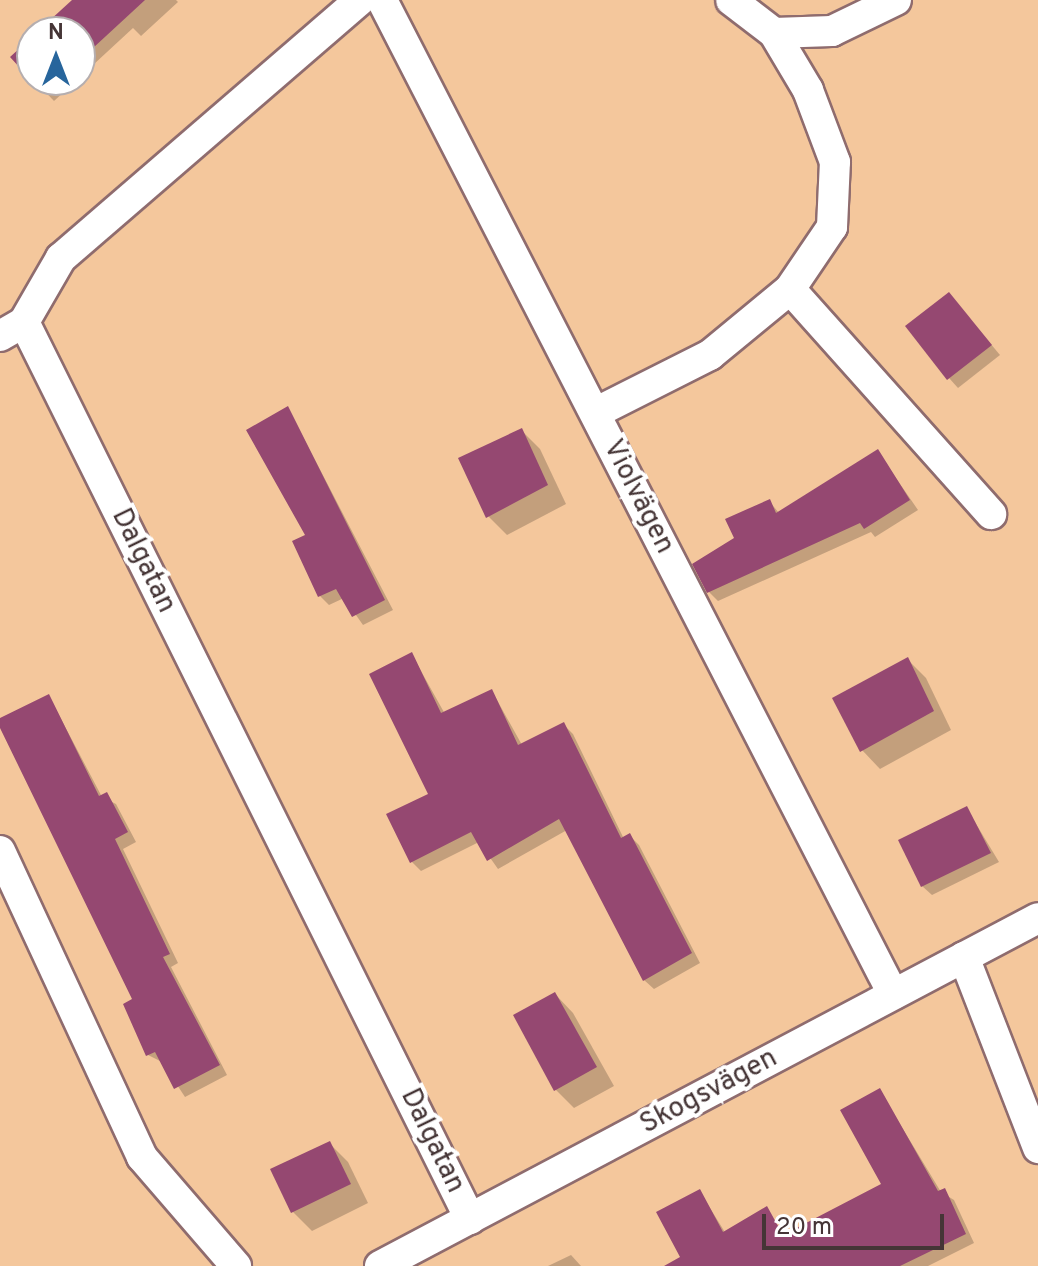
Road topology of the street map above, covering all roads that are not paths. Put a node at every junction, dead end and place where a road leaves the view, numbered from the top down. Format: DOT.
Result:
graph roads {
  1 [pos="360,0"];
  2 [pos="382,0"];
  3 [pos="731,0"];
  4 [pos="896,0"];
  5 [pos="774,33"];
  6 [pos="790,289"];
  7 [pos="12,329"];
  8 [pos="595,413"];
  9 [pos="991,514"];
  10 [pos="0,851"];
  11 [pos="1038,918"];
  12 [pos="964,957"];
  13 [pos="893,994"];
  14 [pos="1038,1148"];
  15 [pos="470,1219"];
  16 [pos="236,1266"];
  17 [pos="380,1266"];
  1 -- 7 [label="lane, Dalgatan"];
  2 -- 8 [label="lane, Violvägen"];
  3 -- 5 [label="lane"];
  4 -- 5 [label="lane"];
  5 -- 6 [label="lane"];
  6 -- 8 [label="lane"];
  6 -- 9 [label="lane"];
  7 -- 15 [label="lane, Dalgatan"];
  8 -- 13 [label="lane, Violvägen"];
  10 -- 16 [label="lane"];
  11 -- 12 [label="lane, Skogsvägen"];
  12 -- 13 [label="lane, Skogsvägen"];
  12 -- 14 [label="lane"];
  13 -- 15 [label="lane, Skogsvägen"];
  15 -- 17 [label="lane, Skogsvägen"];
}
